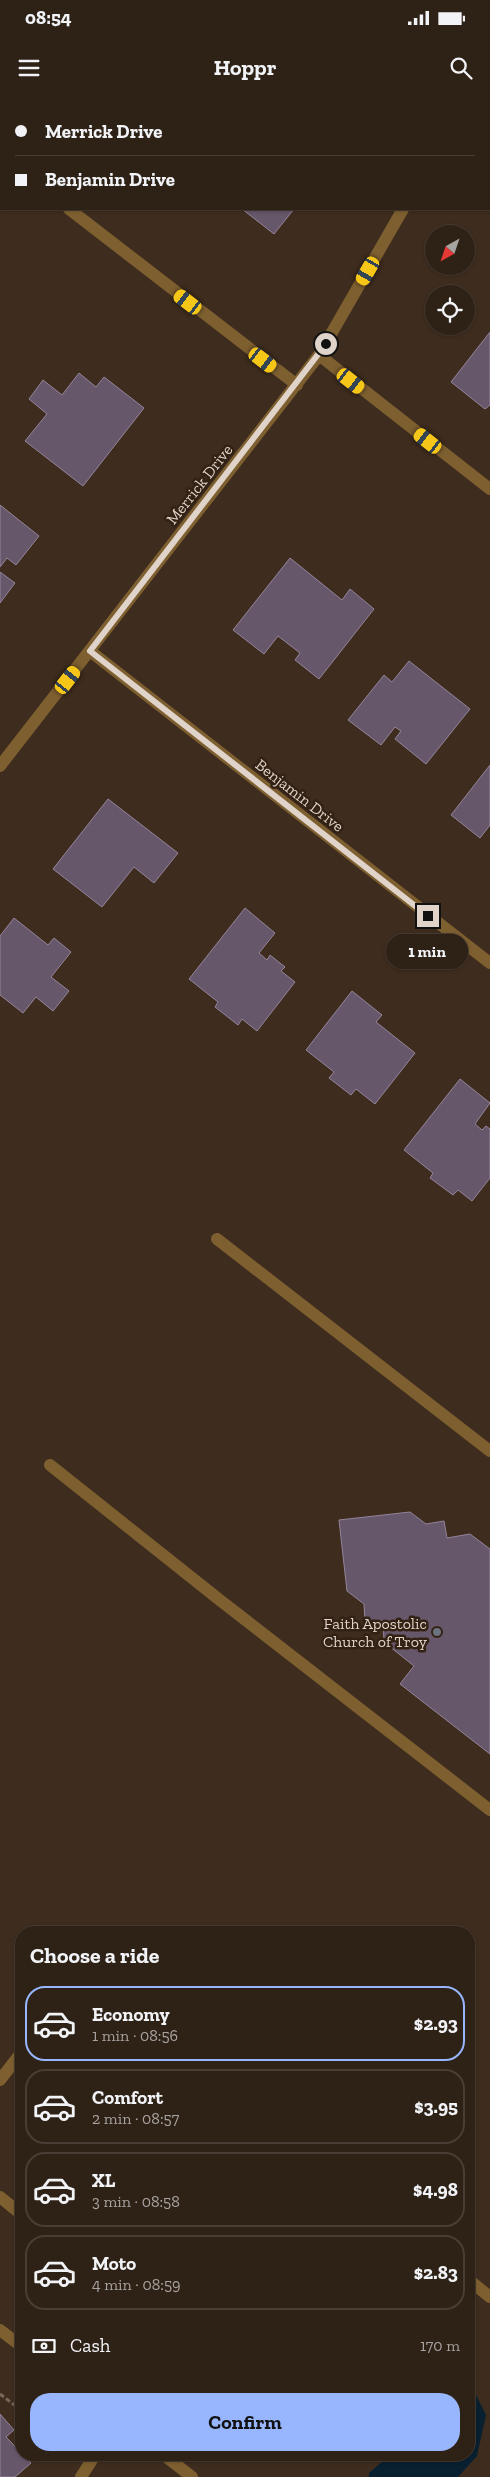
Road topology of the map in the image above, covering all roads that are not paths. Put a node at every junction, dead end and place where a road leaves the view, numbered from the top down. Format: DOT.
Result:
graph roads {
  1 [pos="70,210"];
  2 [pos="403,210"];
  3 [pos="320,355"];
  4 [pos="297,385"];
  5 [pos="490,489"];
  6 [pos="90,651"];
  7 [pos="0,766"];
  8 [pos="490,964"];
  9 [pos="217,1239"];
  10 [pos="490,1451"];
  11 [pos="50,1465"];
  12 [pos="490,1810"];
  13 [pos="15,2061"];
  14 [pos="0,2080"];
  15 [pos="0,2197"];
  16 [pos="15,2209"];
  17 [pos="475,2285"];
  18 [pos="490,2297"];
  19 [pos="0,2330"];
  20 [pos="15,2341"];
  21 [pos="91,2461"];
  22 [pos="172,2461"];
  23 [pos="81,2477"];
  24 [pos="192,2477"];
  1 -- 4 [label="street"];
  2 -- 3 [label="street, Merrick Drive"];
  3 -- 4 [label="street, Merrick Drive"];
  3 -- 5 [label="street"];
  4 -- 6 [label="street, Merrick Drive"];
  6 -- 7 [label="street, Merrick Drive"];
  6 -- 8 [label="street, Benjamin Drive"];
  9 -- 10 [label="street"];
  11 -- 12 [label="street"];
  13 -- 14 [label="street"];
  15 -- 16 [label="street"];
  17 -- 18 [label="street"];
  19 -- 20 [label="street"];
  21 -- 23 [label="street"];
  22 -- 24 [label="street"];
}
